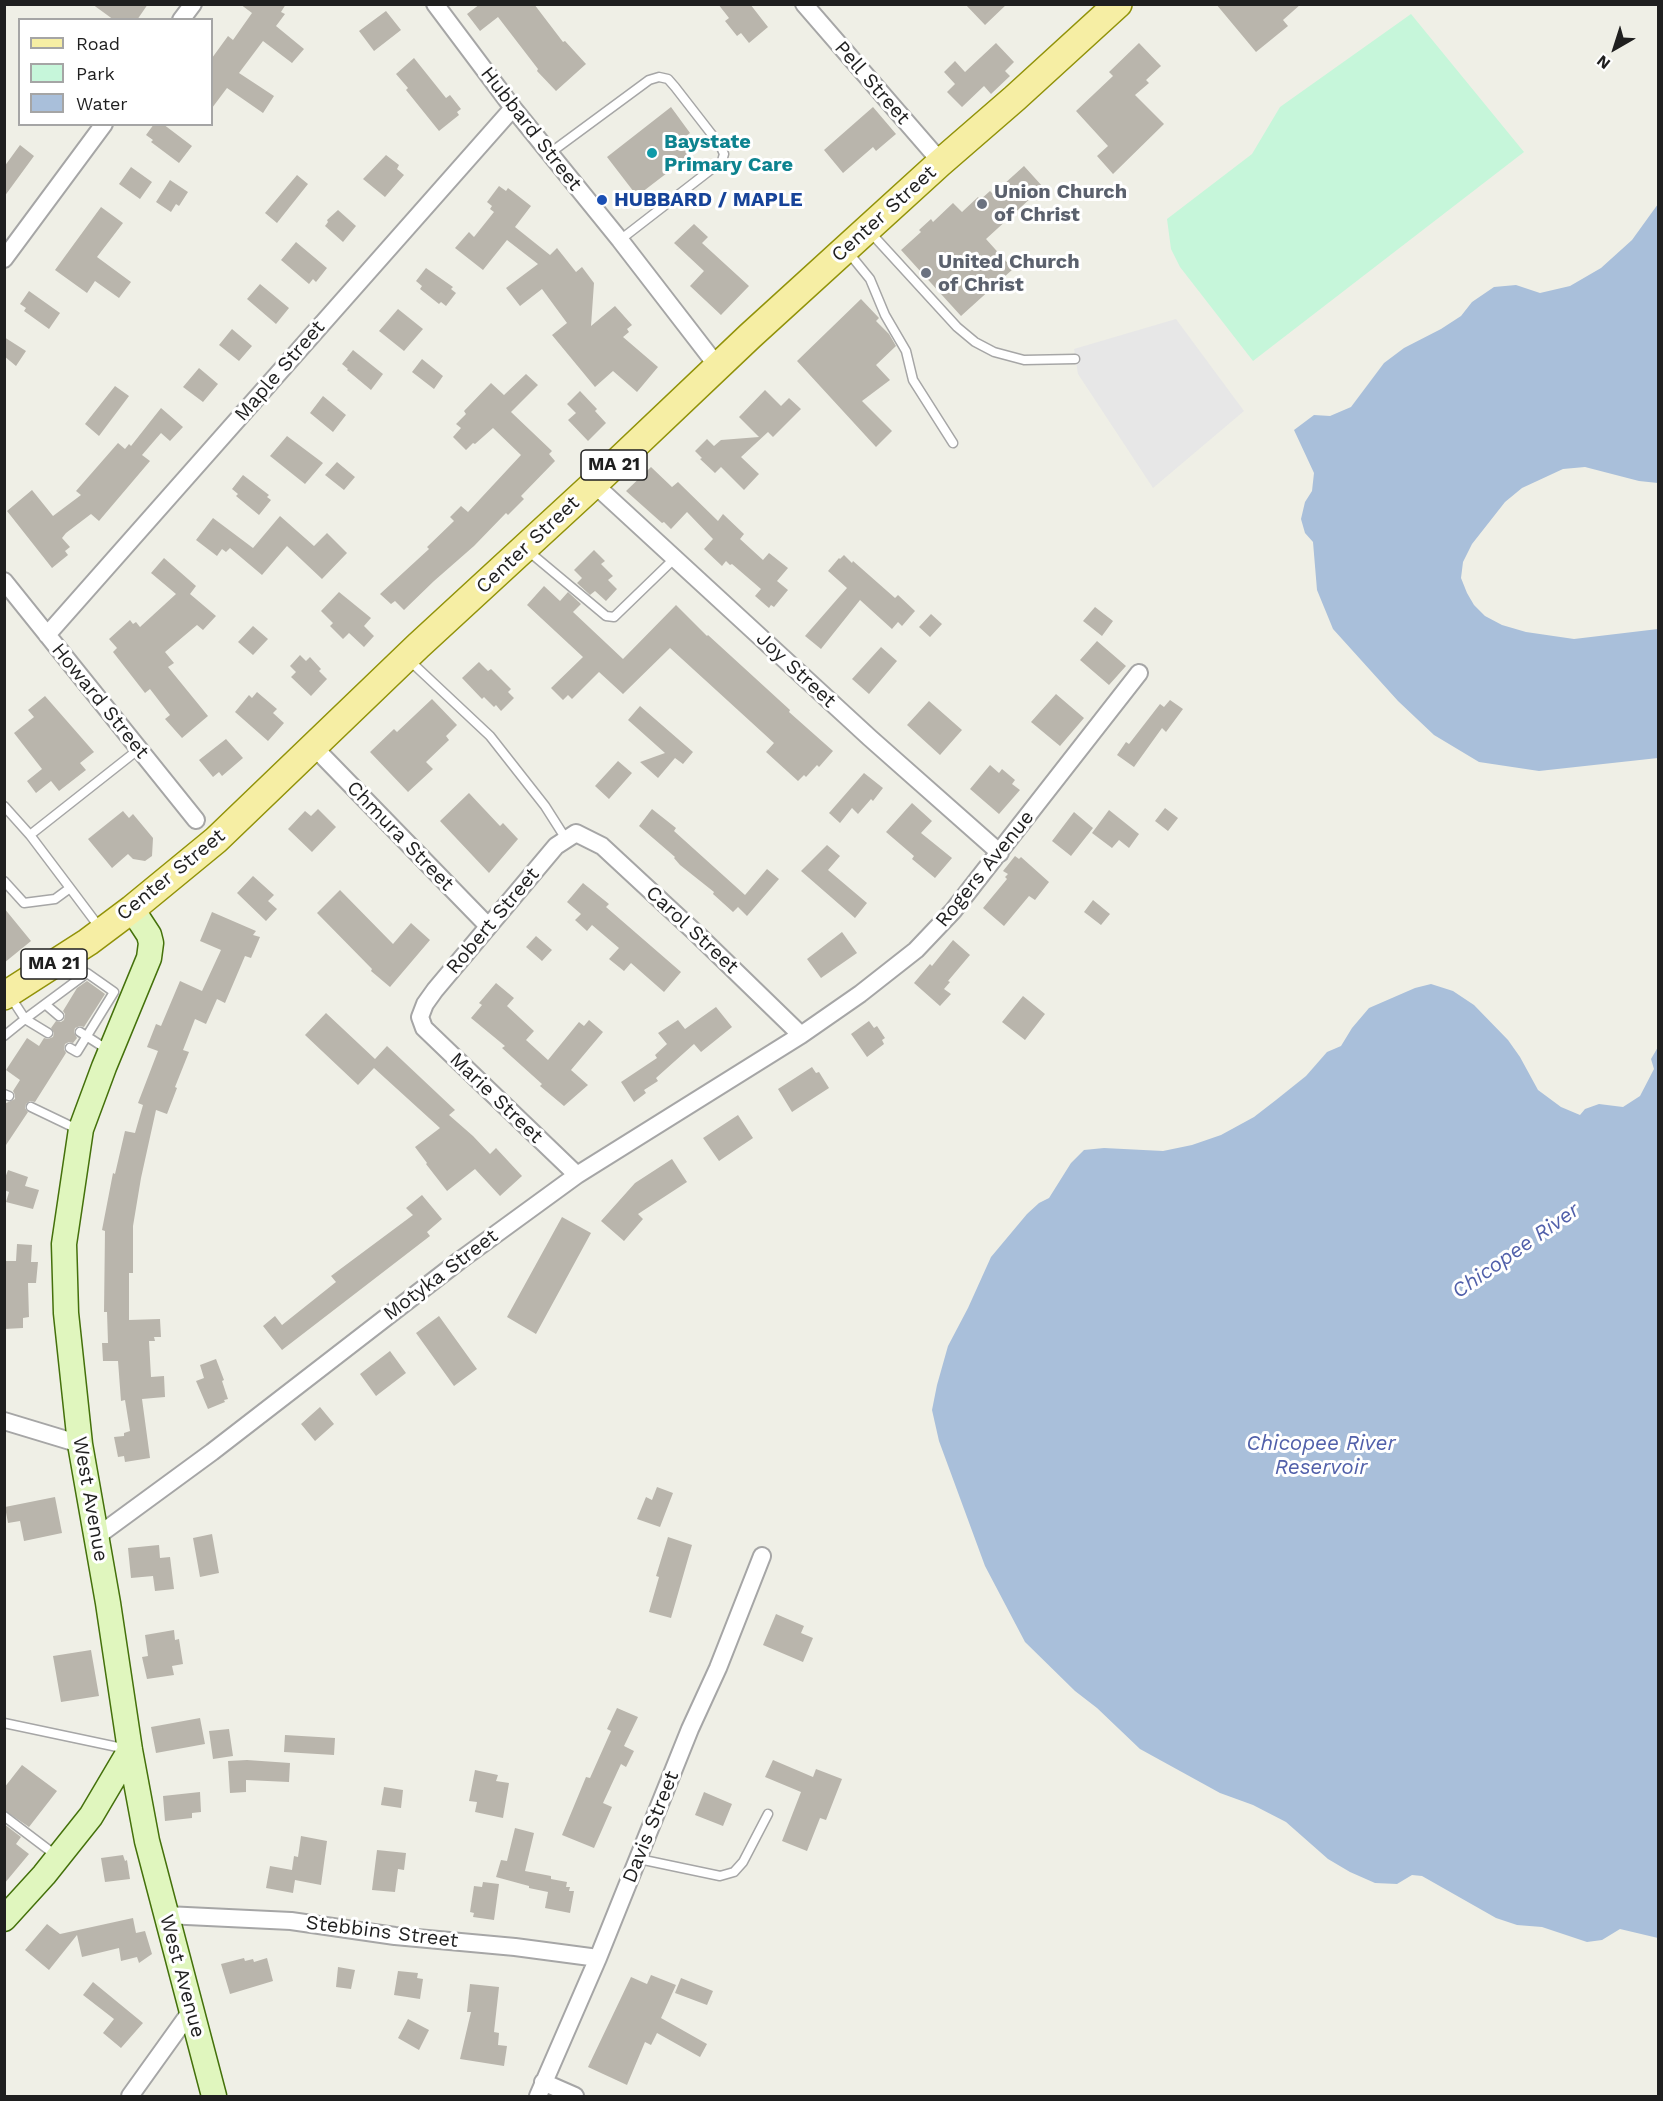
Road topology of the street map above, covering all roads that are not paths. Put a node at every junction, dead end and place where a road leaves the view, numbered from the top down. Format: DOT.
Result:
graph roads {
  1 [pos="193,4"];
  2 [pos="435,4"];
  3 [pos="804,4"];
  4 [pos="1118,4"];
  5 [pos="182,18"];
  6 [pos="513,108"];
  7 [pos="103,126"];
  8 [pos="550,153"];
  9 [pos="941,162"];
  10 [pos="867,229"];
  11 [pos="620,240"];
  12 [pos="846,249"];
  13 [pos="4,259"];
  14 [pos="1075,359"];
  15 [pos="718,367"];
  16 [pos="953,443"];
  17 [pos="594,484"];
  18 [pos="524,548"];
  19 [pos="675,558"];
  20 [pos="4,582"];
  21 [pos="47,635"];
  22 [pos="406,657"];
  23 [pos="1139,673"];
  24 [pos="313,746"];
  25 [pos="140,749"];
  26 [pos="4,806"];
  27 [pos="196,820"];
  28 [pos="30,835"];
  29 [pos="571,836"];
  30 [pos="1000,853"];
  31 [pos="4,881"];
  32 [pos="70,888"];
  33 [pos="132,909"];
  34 [pos="488,926"];
  35 [pos="102,931"];
  36 [pos="78,963"];
  37 [pos="65,989"];
  38 [pos="6,995"];
  39 [pos="73,995"];
  40 [pos="45,1004"];
  41 [pos="59,1016"];
  42 [pos="420,1017"];
  43 [pos="25,1019"];
  44 [pos="48,1033"];
  45 [pos="84,1034"];
  46 [pos="801,1035"];
  47 [pos="4,1036"];
  48 [pos="70,1048"];
  49 [pos="111,1052"];
  50 [pos="31,1107"];
  51 [pos="81,1131"];
  52 [pos="577,1175"];
  53 [pos="4,1421"];
  54 [pos="80,1444"];
  55 [pos="96,1537"];
  56 [pos="762,1556"];
  57 [pos="4,1723"];
  58 [pos="130,1750"];
  59 [pos="768,1814"];
  60 [pos="4,1816"];
  61 [pos="58,1857"];
  62 [pos="639,1858"];
  63 [pos="166,1914"];
  64 [pos="4,1919"];
  65 [pos="598,1958"];
  66 [pos="191,2011"];
  67 [pos="541,2089"];
  68 [pos="130,2097"];
  69 [pos="214,2097"];
  70 [pos="575,2097"];
  1 -- 5 [label="street"];
  2 -- 6 [label="street, Hubbard Street"];
  3 -- 9 [label="street, Pell Street"];
  4 -- 9 [label="main road, Center Street / MA 21"];
  6 -- 8 [label="street, Hubbard Street"];
  6 -- 21 [label="street, Maple Street"];
  7 -- 13 [label="street"];
  8 -- 11 [label="street, Hubbard Street"];
  8 -- 11 [label="lane"];
  9 -- 10 [label="main road, Center Street / MA 21"];
  10 -- 12 [label="main road, Center Street / MA 21"];
  10 -- 14 [label="lane"];
  11 -- 15 [label="street, Hubbard Street"];
  12 -- 15 [label="main road, Center Street / MA 21"];
  12 -- 16 [label="lane"];
  15 -- 17 [label="main road, Center Street / MA 21"];
  17 -- 18 [label="main road, Center Street / MA 21"];
  17 -- 19 [label="street, Joy Street"];
  18 -- 19 [label="lane"];
  18 -- 22 [label="main road, Center Street / MA 21"];
  19 -- 30 [label="street, Joy Street"];
  20 -- 21 [label="street, Howard Street"];
  21 -- 25 [label="street, Howard Street"];
  22 -- 24 [label="main road, Center Street / MA 21"];
  22 -- 29 [label="lane"];
  23 -- 30 [label="street, Rogers Avenue"];
  24 -- 33 [label="main road, Center Street / MA 21"];
  24 -- 34 [label="street, Chmura Street"];
  25 -- 27 [label="street, Howard Street"];
  25 -- 28 [label="lane"];
  26 -- 28 [label="lane"];
  28 -- 32 [label="lane"];
  29 -- 34 [label="street, Robert Street"];
  29 -- 46 [label="street, Carol Street"];
  30 -- 46 [label="street, Rogers Avenue"];
  31 -- 32 [label="lane"];
  32 -- 35 [label="lane"];
  33 -- 35 [label="main road, Center Street / MA 21"];
  33 -- 49 [label="main road, West Avenue"];
  34 -- 42 [label="street, Robert Street"];
  35 -- 36 [label="main road, Center Street / MA 21"];
  36 -- 37 [label="lane"];
  36 -- 38 [label="main road, Center Street / MA 21"];
  36 -- 45 [label="lane"];
  37 -- 39 [label="lane"];
  37 -- 40 [label="lane"];
  38 -- 43 [label="lane"];
  40 -- 41 [label="lane"];
  40 -- 43 [label="lane"];
  42 -- 52 [label="street, Marie Street"];
  43 -- 44 [label="lane"];
  43 -- 47 [label="lane"];
  45 -- 48 [label="lane"];
  45 -- 49 [label="lane"];
  46 -- 52 [label="street, Motyka Street"];
  49 -- 51 [label="main road, West Avenue"];
  50 -- 51 [label="lane"];
  51 -- 54 [label="main road, West Avenue"];
  52 -- 55 [label="street, Motyka Street"];
  53 -- 54 [label="street"];
  54 -- 55 [label="main road, West Avenue"];
  55 -- 58 [label="main road, West Avenue"];
  56 -- 62 [label="street, Davis Street"];
  57 -- 58 [label="lane"];
  58 -- 61 [label="main road"];
  58 -- 63 [label="main road, West Avenue"];
  59 -- 62 [label="lane"];
  60 -- 61 [label="lane"];
  61 -- 64 [label="main road"];
  62 -- 65 [label="street, Davis Street"];
  63 -- 65 [label="street, Stebbins Street"];
  63 -- 66 [label="main road, West Avenue"];
  65 -- 67 [label="street, Davis Street"];
  66 -- 68 [label="street"];
  66 -- 69 [label="main road, West Avenue"];
  67 -- 70 [label="street"];
}
